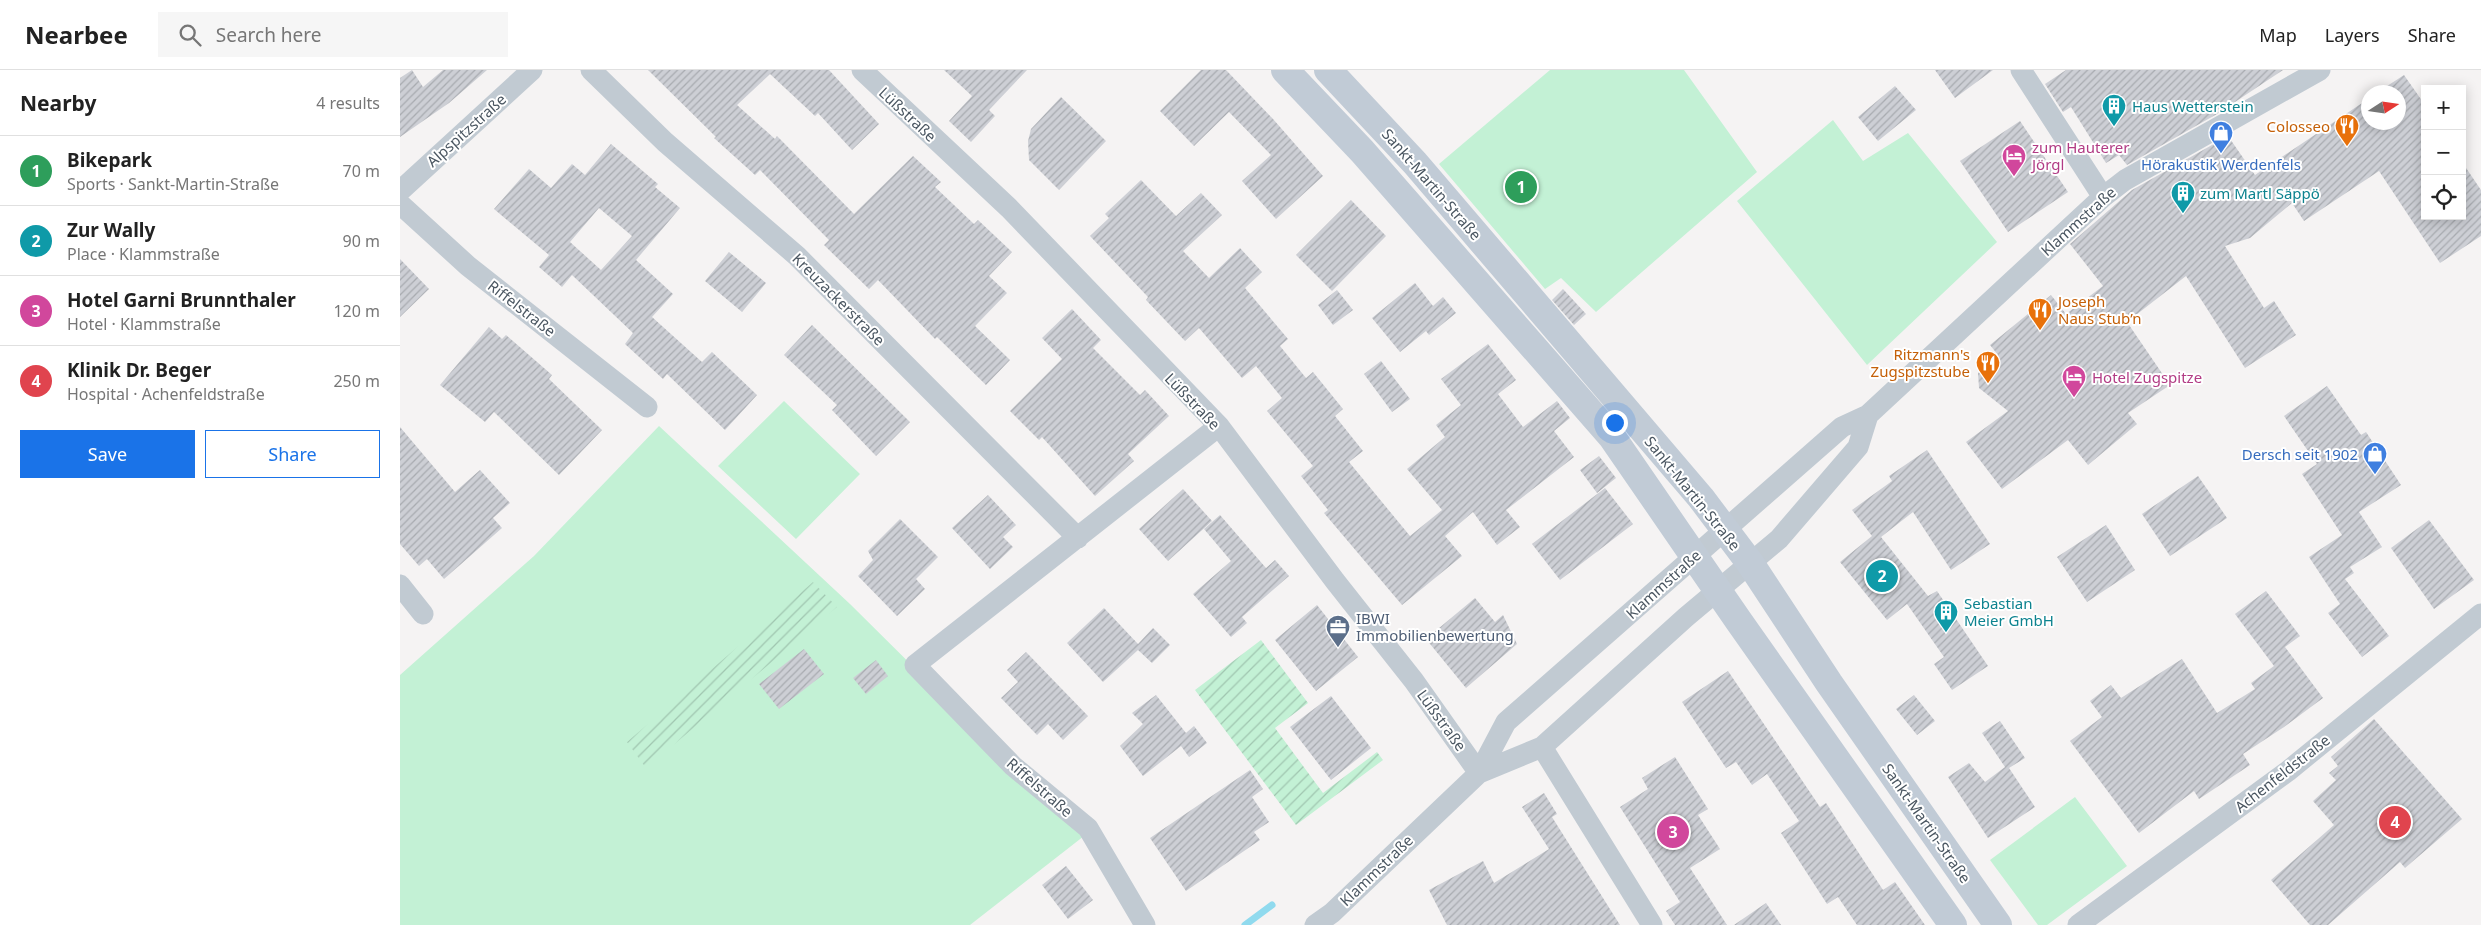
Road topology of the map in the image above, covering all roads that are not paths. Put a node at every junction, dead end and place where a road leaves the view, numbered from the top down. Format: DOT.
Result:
graph roads {
  1 [pos="532,70"];
  2 [pos="591,70"];
  3 [pos="862,70"];
  4 [pos="1285,70"];
  5 [pos="1328,70"];
  6 [pos="2021,70"];
  7 [pos="2320,70"];
  8 [pos="400,191"];
  9 [pos="2103,198"];
  10 [pos="400,204"];
  11 [pos="647,407"];
  12 [pos="1868,415"];
  13 [pos="1219,426"];
  14 [pos="1725,529"];
  15 [pos="1078,538"];
  16 [pos="1695,556"];
  17 [pos="1750,563"];
  18 [pos="400,585"];
  19 [pos="1718,590"];
  20 [pos="423,614"];
  21 [pos="2481,614"];
  22 [pos="1542,747"];
  23 [pos="1479,773"];
  24 [pos="1336,919"];
  25 [pos="1145,925"];
  26 [pos="1315,925"];
  27 [pos="1652,925"];
  28 [pos="1953,925"];
  29 [pos="1998,925"];
  30 [pos="2078,925"];
  1 -- 8 [label="street, Alpspitzstraße"];
  2 -- 15 [label="street, Kreuzackerstraße"];
  3 -- 13 [label="street, Lüßstraße"];
  4 -- 16 [label="main road, Sankt-Martin-Straße"];
  5 -- 14 [label="main road, Sankt-Martin-Straße"];
  6 -- 9 [label="street"];
  7 -- 9 [label="street, Klammstraße"];
  9 -- 12 [label="street, Klammstraße"];
  10 -- 11 [label="street, Riffelstraße"];
  12 -- 14 [label="street, Klammstraße"];
  12 -- 17 [label="street, Klammstraße"];
  13 -- 15 [label="street"];
  13 -- 23 [label="street, Lüßstraße"];
  14 -- 16 [label="street, Klammstraße"];
  14 -- 17 [label="main road, Sankt-Martin-Straße"];
  15 -- 25 [label="street, Riffelstraße"];
  16 -- 19 [label="main road, Sankt-Martin-Straße"];
  16 -- 23 [label="street, Klammstraße"];
  17 -- 19 [label="street, Klammstraße"];
  17 -- 29 [label="main road, Sankt-Martin-Straße"];
  18 -- 20 [label="street"];
  19 -- 22 [label="street, Klammstraße"];
  19 -- 28 [label="main road, Sankt-Martin-Straße"];
  21 -- 30 [label="street, Achenfeldstraße"];
  22 -- 23 [label="street, Klammstraße"];
  22 -- 27 [label="street"];
  23 -- 24 [label="street, Klammstraße"];
  24 -- 26 [label="street, Klammstraße"];
}
